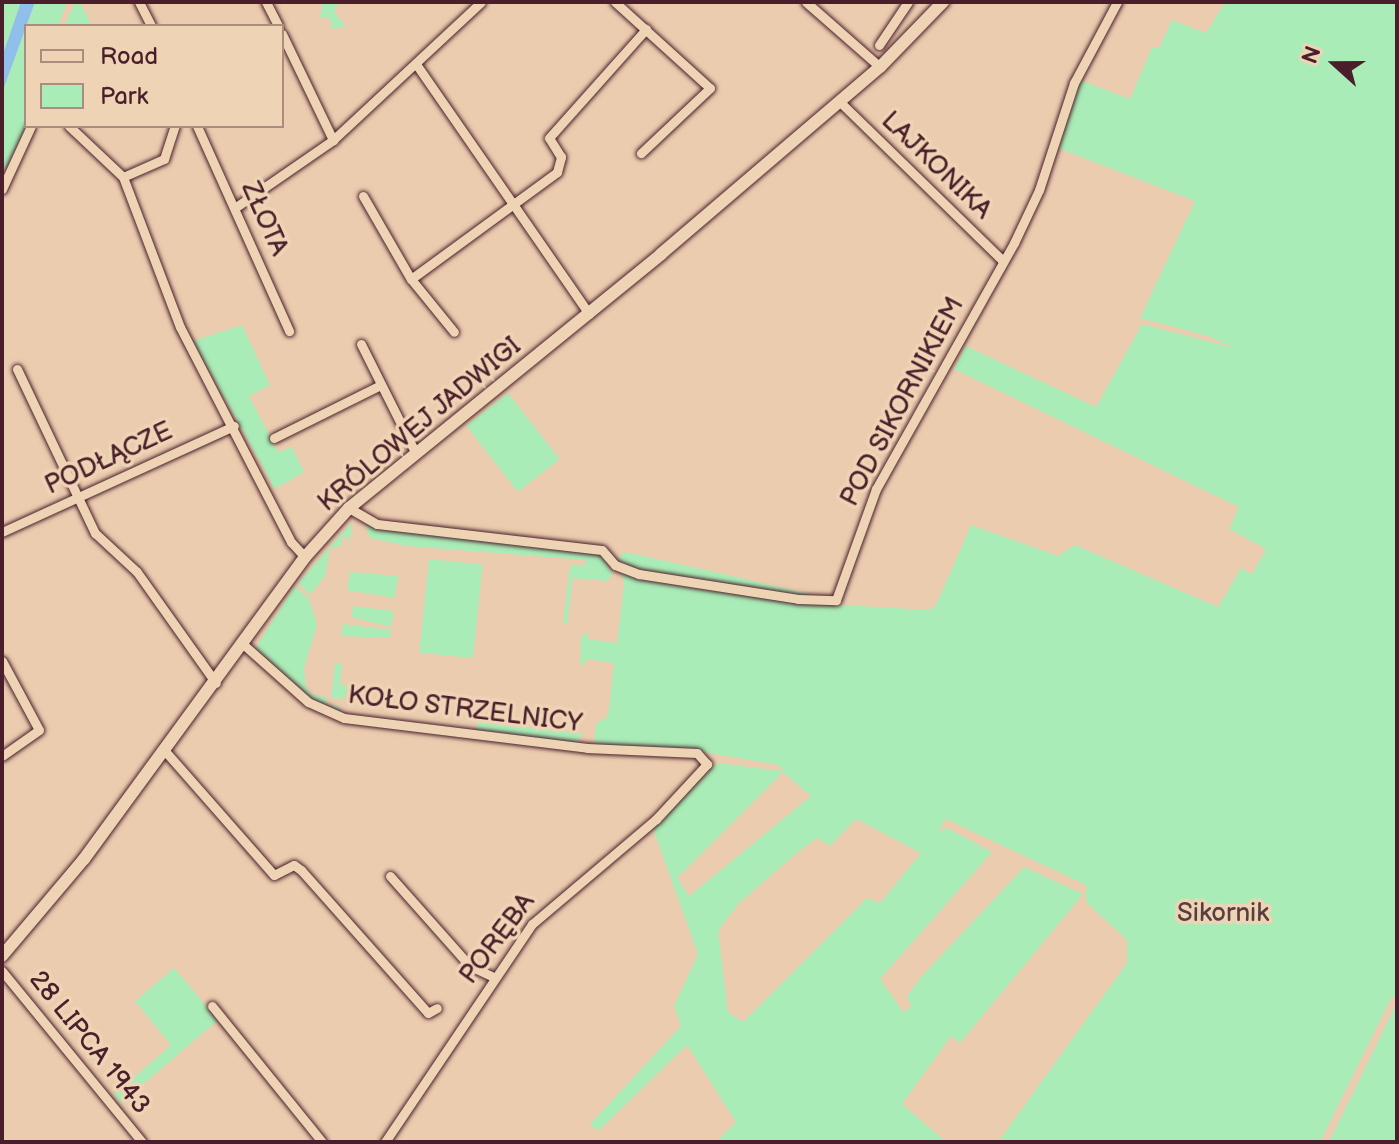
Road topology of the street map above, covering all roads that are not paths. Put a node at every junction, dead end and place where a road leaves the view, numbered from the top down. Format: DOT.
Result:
graph roads {
  1 [pos="139,2"];
  2 [pos="266,2"];
  3 [pos="481,2"];
  4 [pos="615,2"];
  5 [pos="806,2"];
  6 [pos="908,2"];
  7 [pos="943,2"];
  8 [pos="1117,2"];
  9 [pos="150,24"];
  10 [pos="277,24"];
  11 [pos="646,29"];
  12 [pos="284,38"];
  13 [pos="879,45"];
  14 [pos="416,64"];
  15 [pos="880,67"];
  16 [pos="839,101"];
  17 [pos="30,128"];
  18 [pos="71,128"];
  19 [pos="174,128"];
  20 [pos="198,128"];
  21 [pos="333,140"];
  22 [pos="641,153"];
  23 [pos="123,177"];
  24 [pos="2,189"];
  25 [pos="363,196"];
  26 [pos="236,207"];
  27 [pos="516,207"];
  28 [pos="1003,261"];
  29 [pos="411,279"];
  30 [pos="589,314"];
  31 [pos="289,331"];
  32 [pos="454,332"];
  33 [pos="361,344"];
  34 [pos="17,369"];
  35 [pos="381,385"];
  36 [pos="234,426"];
  37 [pos="274,438"];
  38 [pos="416,454"];
  39 [pos="76,499"];
  40 [pos="349,508"];
  41 [pos="2,532"];
  42 [pos="305,557"];
  43 [pos="244,645"];
  44 [pos="2,661"];
  45 [pos="216,683"];
  46 [pos="165,751"];
  47 [pos="2,756"];
  48 [pos="705,757"];
  49 [pos="390,876"];
  50 [pos="4,950"];
  51 [pos="2,971"];
  52 [pos="494,977"];
  53 [pos="212,1006"];
  54 [pos="437,1008"];
  55 [pos="142,1142"];
  56 [pos="322,1142"];
  57 [pos="385,1142"];
  1 -- 9 [label="street"];
  2 -- 10 [label="street"];
  3 -- 14 [label="street"];
  4 -- 11 [label="street"];
  5 -- 15 [label="street"];
  6 -- 13 [label="street"];
  7 -- 15 [label="street, KRÓLOWEJ JADWIGI"];
  8 -- 28 [label="street, POD SIKORNIKIEM"];
  11 -- 22 [label="street"];
  11 -- 27 [label="street"];
  12 -- 21 [label="street"];
  14 -- 21 [label="street"];
  14 -- 27 [label="street"];
  15 -- 16 [label="street, KRÓLOWEJ JADWIGI"];
  16 -- 28 [label="street, LAJKONIKA"];
  16 -- 30 [label="street, KRÓLOWEJ JADWIGI"];
  17 -- 24 [label="street"];
  18 -- 23 [label="street"];
  19 -- 23 [label="street"];
  20 -- 26 [label="street, ZŁOTA"];
  21 -- 26 [label="street"];
  23 -- 36 [label="street"];
  25 -- 29 [label="street"];
  26 -- 31 [label="street, ZŁOTA"];
  27 -- 29 [label="street"];
  27 -- 30 [label="street"];
  28 -- 40 [label="street, POD SIKORNIKIEM"];
  29 -- 32 [label="street"];
  30 -- 38 [label="street, KRÓLOWEJ JADWIGI"];
  33 -- 35 [label="street"];
  34 -- 39 [label="street"];
  35 -- 37 [label="street"];
  35 -- 38 [label="street"];
  36 -- 39 [label="street, PODŁĄCZE"];
  36 -- 42 [label="street"];
  38 -- 40 [label="street, KRÓLOWEJ JADWIGI"];
  39 -- 41 [label="street, PODŁĄCZE"];
  39 -- 45 [label="street"];
  40 -- 42 [label="street, KRÓLOWEJ JADWIGI"];
  42 -- 43 [label="street, KRÓLOWEJ JADWIGI"];
  43 -- 45 [label="street, KRÓLOWEJ JADWIGI"];
  43 -- 48 [label="street, KOŁO STRZELNICY"];
  44 -- 47 [label="street"];
  45 -- 46 [label="street, KRÓLOWEJ JADWIGI"];
  46 -- 50 [label="street, KRÓLOWEJ JADWIGI"];
  46 -- 54 [label="street"];
  48 -- 52 [label="street, PORĘBA"];
  49 -- 52 [label="street"];
  51 -- 55 [label="street, 28 LIPCA 1943"];
  52 -- 57 [label="street, PORĘBA"];
  53 -- 56 [label="street"];
}
